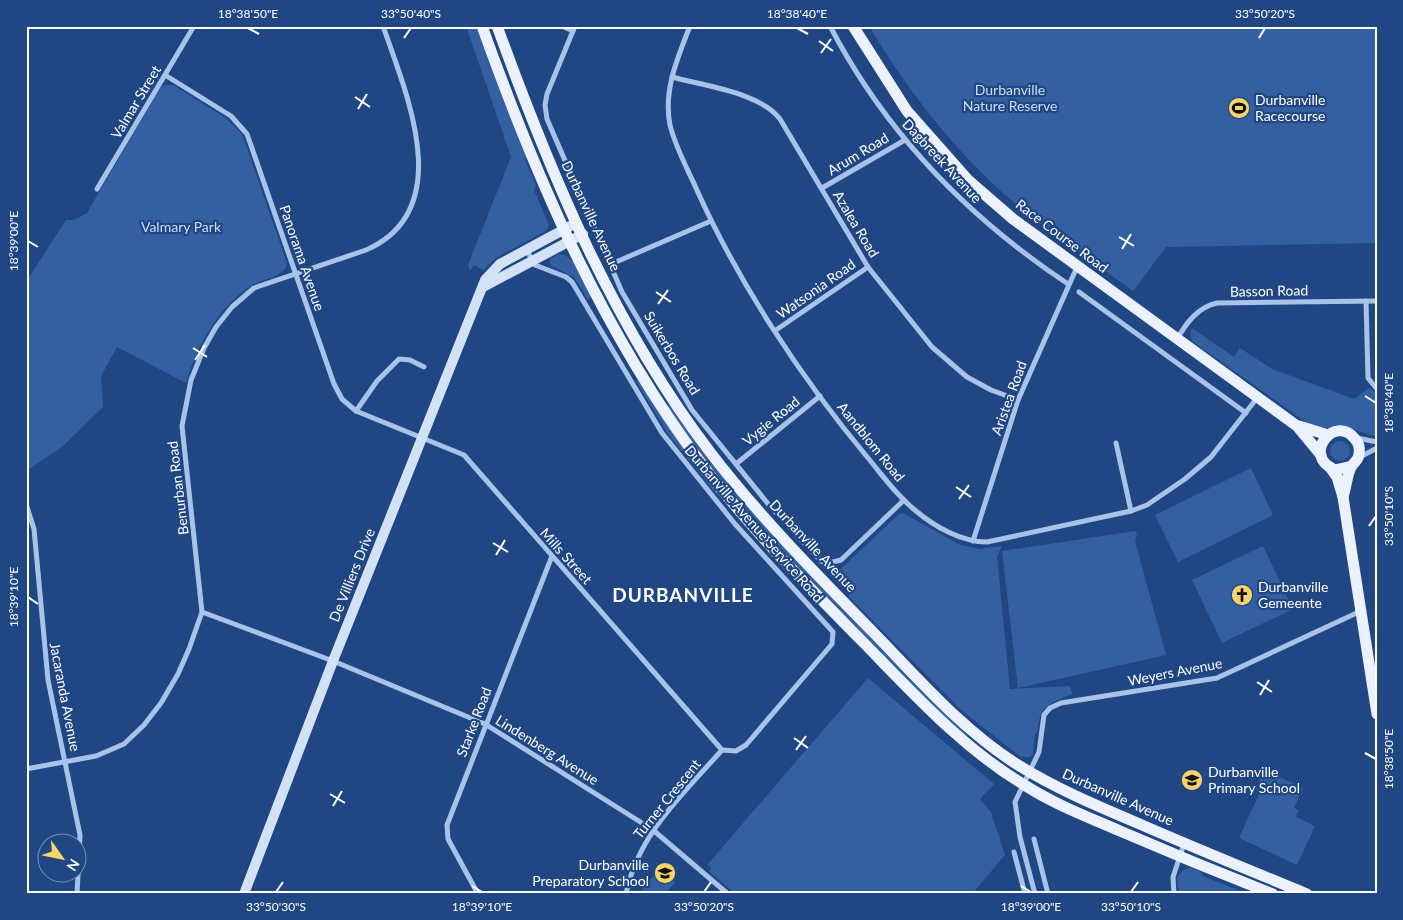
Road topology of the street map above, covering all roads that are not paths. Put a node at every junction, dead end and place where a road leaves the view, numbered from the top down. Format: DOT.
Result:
graph roads {
  1 [pos="194,26"];
  2 [pos="383,26"];
  3 [pos="482,26"];
  4 [pos="497,26"];
  5 [pos="562,26"];
  6 [pos="690,26"];
  7 [pos="830,26"];
  8 [pos="853,26"];
  9 [pos="574,28"];
  10 [pos="166,74"];
  11 [pos="672,77"];
  12 [pos="905,140"];
  13 [pos="97,188"];
  14 [pos="822,188"];
  15 [pos="711,221"];
  16 [pos="576,223"];
  17 [pos="563,230"];
  18 [pos="582,234"];
  19 [pos="568,241"];
  20 [pos="526,249"];
  21 [pos="532,260"];
  22 [pos="609,265"];
  23 [pos="868,266"];
  24 [pos="1077,266"];
  25 [pos="296,272"];
  26 [pos="1068,284"];
  27 [pos="482,287"];
  28 [pos="1078,292"];
  29 [pos="1377,300"];
  30 [pos="1366,301"];
  31 [pos="776,330"];
  32 [pos="1177,339"];
  33 [pos="424,367"];
  34 [pos="1377,389"];
  35 [pos="820,396"];
  36 [pos="1258,397"];
  37 [pos="1018,400"];
  38 [pos="356,411"];
  39 [pos="1246,413"];
  40 [pos="1297,426"];
  41 [pos="1328,435"];
  42 [pos="1354,437"];
  43 [pos="422,438"];
  44 [pos="1377,442"];
  45 [pos="1116,443"];
  46 [pos="1377,448"];
  47 [pos="1321,455"];
  48 [pos="1355,463"];
  49 [pos="736,464"];
  50 [pos="1330,467"];
  51 [pos="1343,497"];
  52 [pos="904,500"];
  53 [pos="26,504"];
  54 [pos="1131,511"];
  55 [pos="972,541"];
  56 [pos="552,556"];
  57 [pos="1361,611"];
  58 [pos="202,612"];
  59 [pos="333,662"];
  60 [pos="1377,714"];
  61 [pos="485,724"];
  62 [pos="722,750"];
  63 [pos="66,763"];
  64 [pos="26,769"];
  65 [pos="1030,772"];
  66 [pos="1023,785"];
  67 [pos="653,830"];
  68 [pos="1034,839"];
  69 [pos="1184,844"];
  70 [pos="1014,852"];
  71 [pos="1179,857"];
  72 [pos="250,874"];
  73 [pos="77,894"];
  74 [pos="240,894"];
  75 [pos="244,894"];
  76 [pos="478,894"];
  77 [pos="626,894"];
  78 [pos="728,894"];
  79 [pos="1024,894"];
  80 [pos="1035,894"];
  81 [pos="1048,894"];
  82 [pos="1174,894"];
  83 [pos="1273,894"];
  84 [pos="1307,894"];
  1 -- 10 [label="street, Valmar Street"];
  2 -- 25 [label="street, Benurban Road"];
  3 -- 17 [label="main road"];
  4 -- 16 [label="main road, Durbanville Avenue"];
  5 -- 9 [label="street"];
  6 -- 11 [label="street, Aandblom Road"];
  7 -- 12 [label="street, Dagbreek Avenue"];
  8 -- 24 [label="main road, Race Course Road"];
  9 -- 22 [label="street, Suikerbos Road"];
  10 -- 13 [label="street, Valmar Street"];
  10 -- 25 [label="street, Panorama Avenue"];
  11 -- 14 [label="street, Azalea Road"];
  11 -- 15 [label="street, Aandblom Road"];
  12 -- 14 [label="street, Arum Road"];
  12 -- 26 [label="street, Dagbreek Avenue"];
  14 -- 23 [label="street, Azalea Road"];
  15 -- 22 [label="street"];
  15 -- 31 [label="street, Aandblom Road"];
  16 -- 17 [label="street, De Villiers Drive"];
  16 -- 18 [label="main road, Durbanville Avenue"];
  17 -- 19 [label="main road"];
  17 -- 20 [label="street, De Villiers Drive"];
  18 -- 19 [label="street"];
  18 -- 65 [label="main road, Durbanville Avenue"];
  19 -- 21 [label="street"];
  19 -- 66 [label="main road"];
  20 -- 21 [label="street"];
  20 -- 27 [label="street, De Villiers Drive"];
  21 -- 27 [label="street"];
  21 -- 62 [label="street, Durbanville Avenue Service Road"];
  22 -- 49 [label="street, Suikerbos Road"];
  23 -- 31 [label="street, Watsonia Road"];
  23 -- 37 [label="street, Azalea Road"];
  24 -- 26 [label="street, Aristea Road"];
  24 -- 32 [label="main road, Race Course Road"];
  25 -- 38 [label="street, Panorama Avenue"];
  25 -- 58 [label="street, Benurban Road"];
  26 -- 37 [label="street, Aristea Road"];
  27 -- 43 [label="street, De Villiers Drive"];
  28 -- 39 [label="street"];
  29 -- 30 [label="street, Basson Road"];
  30 -- 32 [label="street, Basson Road"];
  30 -- 34 [label="street"];
  31 -- 35 [label="street, Aandblom Road"];
  32 -- 36 [label="main road, Race Course Road"];
  33 -- 38 [label="street"];
  35 -- 49 [label="street, Vygie Road"];
  35 -- 52 [label="street, Aandblom Road"];
  36 -- 39 [label="street, Aandblom Road"];
  36 -- 40 [label="main road, Race Course Road"];
  37 -- 55 [label="street, Aristea Road"];
  38 -- 43 [label="street, Panorama Avenue"];
  39 -- 54 [label="street, Aandblom Road"];
  40 -- 41 [label="main road, Race Course Road"];
  40 -- 47 [label="main road, Race Course Road"];
  41 -- 42 [label="main road, Race Course Road"];
  41 -- 47 [label="main road"];
  42 -- 44 [label="street"];
  42 -- 48 [label="main road"];
  43 -- 56 [label="street, Mills Street"];
  43 -- 59 [label="street, De Villiers Drive"];
  45 -- 54 [label="street"];
  46 -- 48 [label="street"];
  47 -- 50 [label="main road, Race Course Road"];
  48 -- 50 [label="main road"];
  48 -- 51 [label="main road"];
  49 -- 52 [label="street, Suikerbos Road"];
  50 -- 51 [label="main road, Race Course Road"];
  51 -- 57 [label="main road"];
  52 -- 55 [label="street, Aandblom Road"];
  53 -- 63 [label="street, Jacaranda Avenue"];
  54 -- 55 [label="street, Aandblom Road"];
  56 -- 61 [label="street, Starke Road"];
  56 -- 62 [label="street, Mills Street"];
  57 -- 60 [label="main road"];
  57 -- 65 [label="street, Weyers Avenue"];
  58 -- 59 [label="street"];
  58 -- 63 [label="street"];
  59 -- 61 [label="street, Lindenberg Avenue"];
  59 -- 72 [label="street, De Villiers Drive"];
  61 -- 67 [label="street, Lindenberg Avenue"];
  61 -- 76 [label="street, Starke Road"];
  62 -- 67 [label="street, Turner Crescent"];
  63 -- 64 [label="street"];
  63 -- 73 [label="street, Jacaranda Avenue"];
  65 -- 66 [label="street, Weyers Avenue"];
  65 -- 69 [label="main road, Durbanville Avenue"];
  66 -- 71 [label="main road"];
  66 -- 80 [label="street, Weyers Avenue"];
  67 -- 77 [label="street, Turner Crescent"];
  67 -- 78 [label="street, Lindenberg Avenue"];
  68 -- 81 [label="street"];
  69 -- 71 [label="street"];
  69 -- 84 [label="main road, Durbanville Avenue"];
  70 -- 79 [label="street"];
  71 -- 82 [label="street"];
  71 -- 83 [label="main road"];
  72 -- 74 [label="street, De Villiers Drive"];
  72 -- 75 [label="street, De Villiers Drive"];
}
